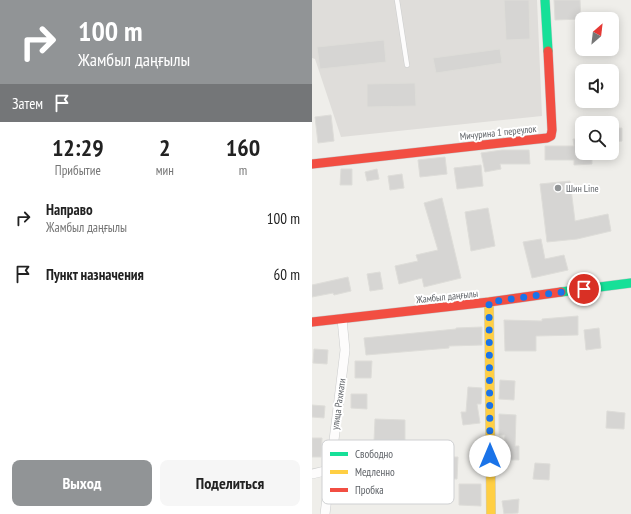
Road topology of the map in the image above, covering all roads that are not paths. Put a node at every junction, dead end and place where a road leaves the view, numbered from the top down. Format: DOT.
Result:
graph roads {
  1 [pos="397,0"];
  2 [pos="546,0"];
  3 [pos="408,65"];
  4 [pos="312,164"];
  5 [pos="631,283"];
  6 [pos="489,302"];
  7 [pos="342,319"];
  8 [pos="312,322"];
  9 [pos="333,440"];
  10 [pos="322,472"];
  11 [pos="312,474"];
  12 [pos="326,504"];
  13 [pos="325,514"];
  14 [pos="491,514"];
  1 -- 3 [label="lane"];
  2 -- 4 [label="street, Мичурина 1 переулок"];
  5 -- 6 [label="street, Жамбыл даңғылы"];
  6 -- 7 [label="street, Жамбыл даңғылы"];
  6 -- 14 [label="street"];
  7 -- 8 [label="street, Жамбыл даңғылы"];
  7 -- 9 [label="street, улица Рахмати"];
  10 -- 11 [label="street"];
  12 -- 13 [label="street, улица Рахмати"];
}
